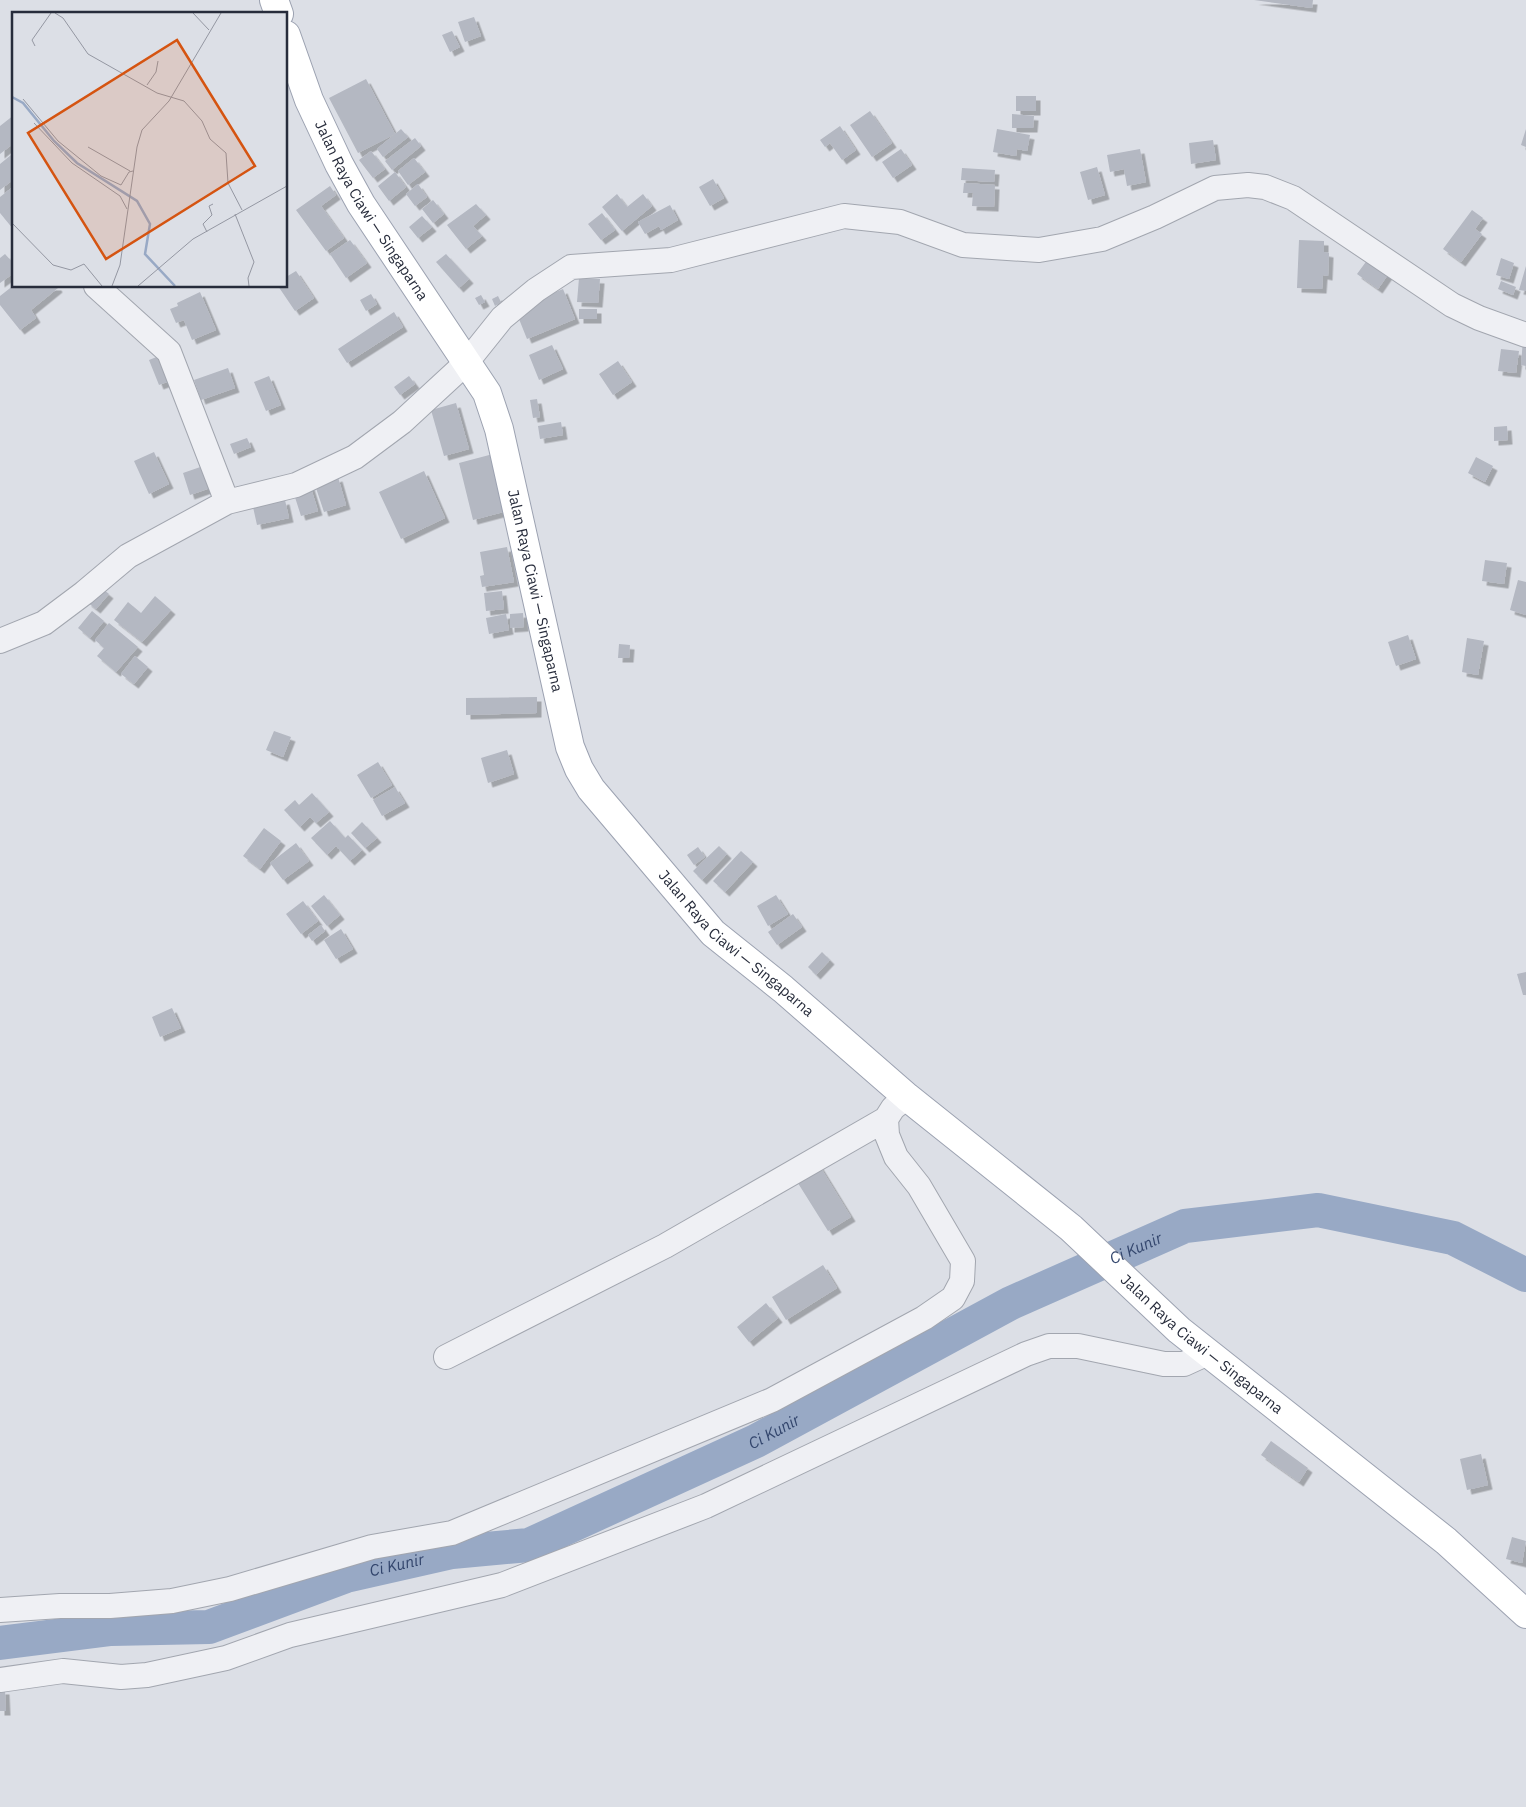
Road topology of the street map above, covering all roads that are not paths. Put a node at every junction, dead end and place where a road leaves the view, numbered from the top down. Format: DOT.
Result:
graph roads {
  1 [pos="274,0"];
  2 [pos="278,12"];
  3 [pos="288,42"];
  4 [pos="98,288"];
  5 [pos="1526,335"];
  6 [pos="466,363"];
  7 [pos="226,502"];
  8 [pos="0,641"];
  9 [pos="907,1097"];
  10 [pos="886,1120"];
  11 [pos="1208,1353"];
  12 [pos="446,1357"];
  13 [pos="0,1610"];
  14 [pos="1526,1614"];
  15 [pos="0,1680"];
  1 -- 2 [label="main road"];
  3 -- 6 [label="main road, Jalan Raya Ciawi — Singaparna"];
  4 -- 7 [label="street"];
  5 -- 6 [label="street"];
  6 -- 7 [label="street"];
  6 -- 9 [label="main road, Jalan Raya Ciawi — Singaparna"];
  7 -- 8 [label="street"];
  9 -- 10 [label="street"];
  9 -- 11 [label="main road, Jalan Raya Ciawi — Singaparna"];
  10 -- 12 [label="street"];
  10 -- 13 [label="street"];
  11 -- 14 [label="main road, Jalan Raya Ciawi — Singaparna"];
  11 -- 15 [label="street"];
}
